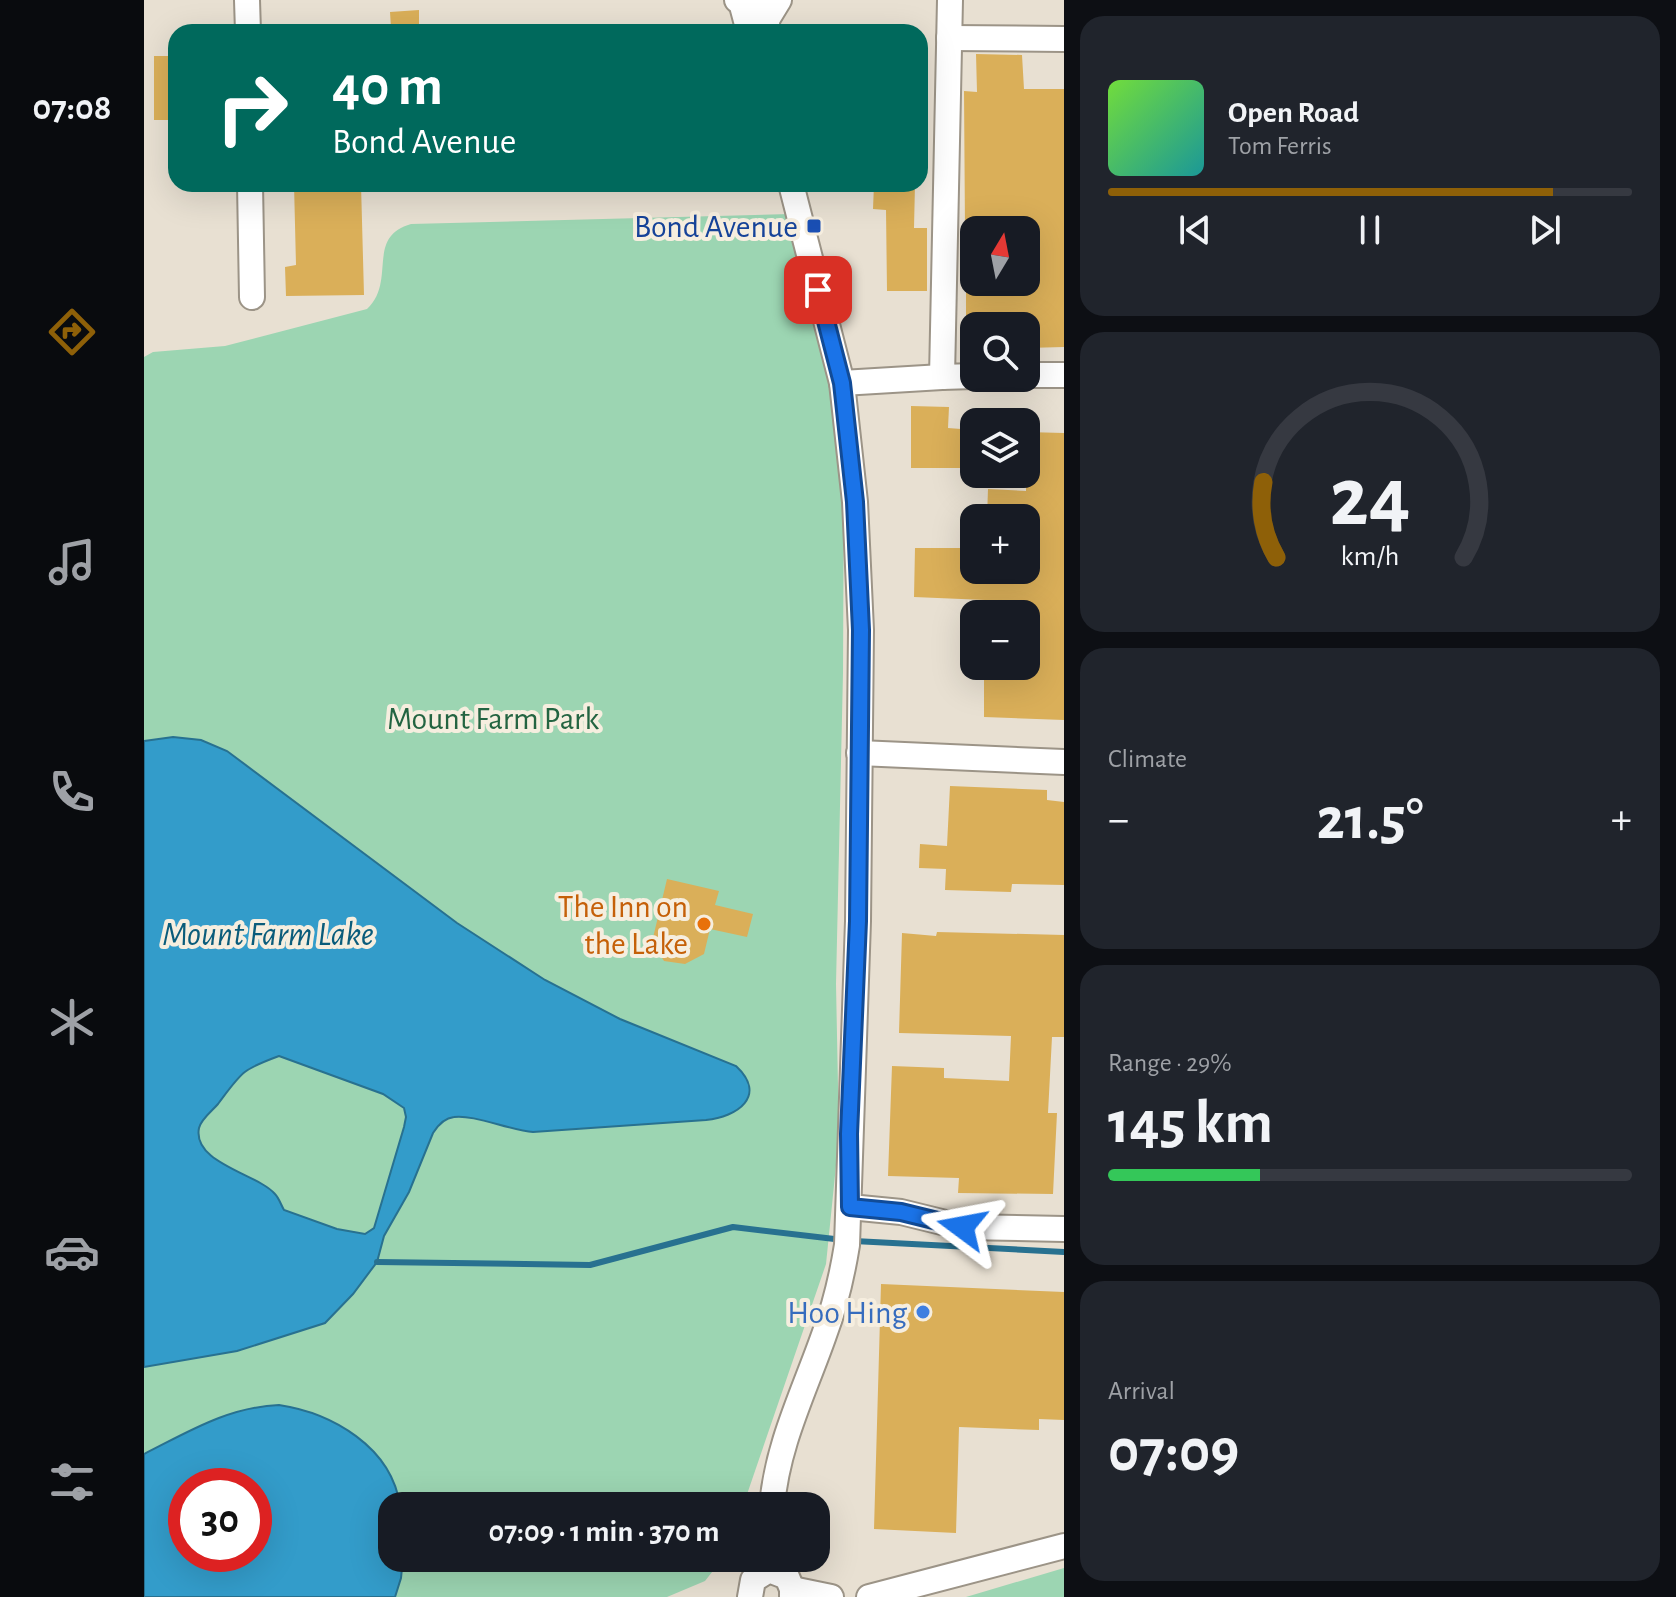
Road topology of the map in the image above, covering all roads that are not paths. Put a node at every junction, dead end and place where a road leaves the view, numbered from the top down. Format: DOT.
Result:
graph roads {
  1 [pos="247,0"];
  2 [pos="771,0"];
  3 [pos="779,0"];
  4 [pos="950,0"];
  5 [pos="739,1"];
  6 [pos="248,24"];
  7 [pos="746,24"];
  8 [pos="767,24"];
  9 [pos="949,38"];
  10 [pos="1064,39"];
  11 [pos="250,192"];
  12 [pos="793,192"];
  13 [pos="252,297"];
  14 [pos="1040,375"];
  15 [pos="1064,375"];
  16 [pos="960,376"];
  17 [pos="942,377"];
  18 [pos="842,383"];
  19 [pos="859,753"];
  20 [pos="1064,762"];
  21 [pos="850,1207"];
  22 [pos="1064,1229"];
  23 [pos="775,1492"];
  24 [pos="1064,1546"];
  25 [pos="786,1579"];
  26 [pos="749,1584"];
  27 [pos="831,1597"];
  28 [pos="869,1597"];
  1 -- 6 [label="street"];
  2 -- 5 [label="street"];
  3 -- 8 [label="street"];
  4 -- 9 [label="street"];
  5 -- 7 [label="street"];
  9 -- 10 [label="street"];
  9 -- 17 [label="street"];
  11 -- 13 [label="street"];
  12 -- 18 [label="street"];
  14 -- 15 [label="street"];
  16 -- 17 [label="street"];
  17 -- 18 [label="street"];
  18 -- 19 [label="street"];
  19 -- 20 [label="street"];
  19 -- 21 [label="street"];
  21 -- 22 [label="street"];
  21 -- 23 [label="street"];
  24 -- 28 [label="street"];
  25 -- 26 [label="street"];
  25 -- 27 [label="street"];
}
